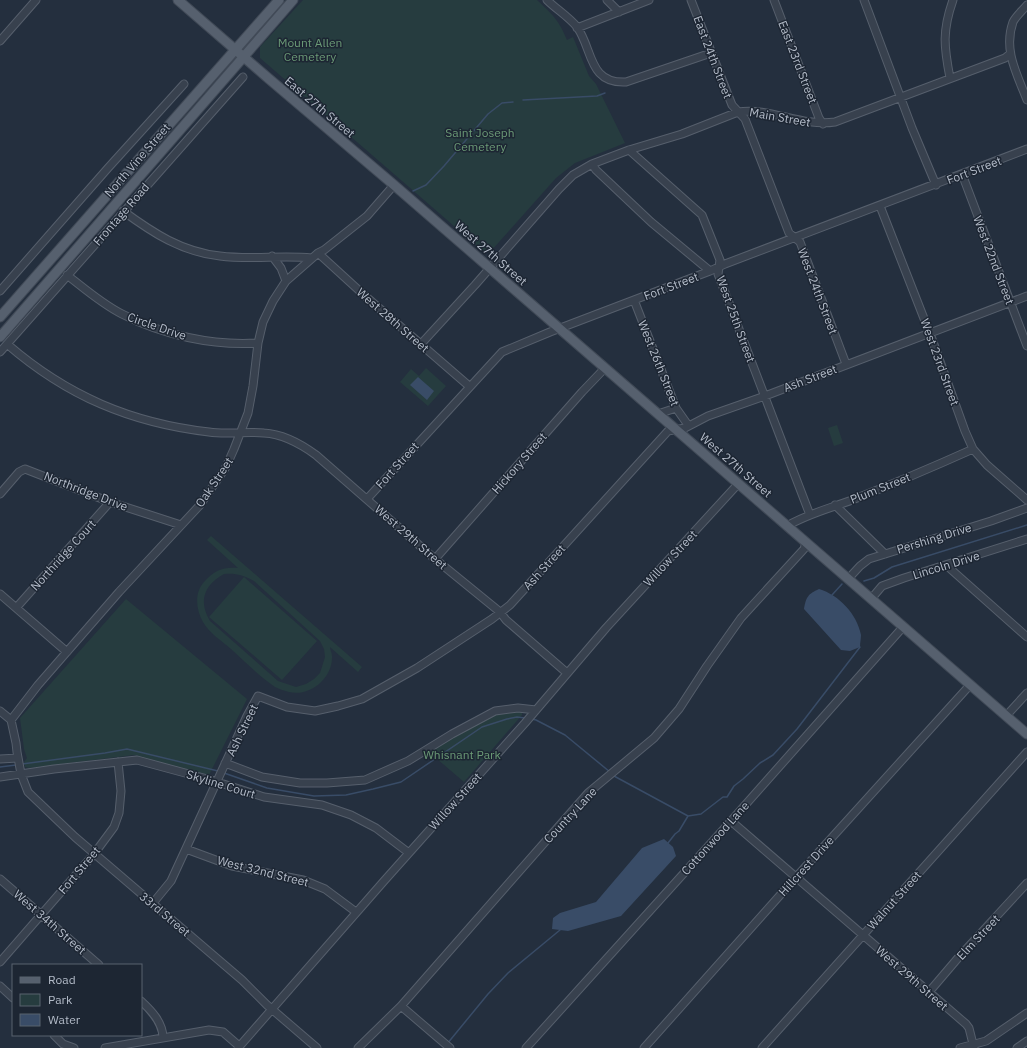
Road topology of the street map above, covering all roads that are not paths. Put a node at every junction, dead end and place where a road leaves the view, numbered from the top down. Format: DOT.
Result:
graph roads {
  1 [pos="36,0"];
  2 [pos="178,0"];
  3 [pos="279,0"];
  4 [pos="293,0"];
  5 [pos="547,0"];
  6 [pos="607,0"];
  7 [pos="614,0"];
  8 [pos="649,0"];
  9 [pos="691,0"];
  10 [pos="774,0"];
  11 [pos="864,0"];
  12 [pos="953,0"];
  13 [pos="1027,5"];
  14 [pos="619,12"];
  15 [pos="577,28"];
  16 [pos="0,41"];
  17 [pos="235,50"];
  18 [pos="711,53"];
  19 [pos="1010,54"];
  20 [pos="243,57"];
  21 [pos="243,76"];
  22 [pos="950,78"];
  23 [pos="184,84"];
  24 [pos="900,97"];
  25 [pos="1027,100"];
  26 [pos="738,112"];
  27 [pos="823,124"];
  28 [pos="1027,149"];
  29 [pos="629,150"];
  30 [pos="592,164"];
  31 [pos="962,174"];
  32 [pos="394,185"];
  33 [pos="936,185"];
  34 [pos="880,206"];
  35 [pos="124,210"];
  36 [pos="429,216"];
  37 [pos="796,238"];
  38 [pos="272,256"];
  39 [pos="315,256"];
  40 [pos="719,267"];
  41 [pos="489,268"];
  42 [pos="710,271"];
  43 [pos="67,275"];
  44 [pos="286,281"];
  45 [pos="0,291"];
  46 [pos="1027,296"];
  47 [pos="634,300"];
  48 [pos="1010,302"];
  49 [pos="0,317"];
  50 [pos="559,329"];
  51 [pos="1,333"];
  52 [pos="930,333"];
  53 [pos="258,343"];
  54 [pos="7,344"];
  55 [pos="421,344"];
  56 [pos="1027,346"];
  57 [pos="0,352"];
  58 [pos="846,364"];
  59 [pos="605,368"];
  60 [pos="469,386"];
  61 [pos="765,396"];
  62 [pos="676,408"];
  63 [pos="658,414"];
  64 [pos="688,425"];
  65 [pos="676,429"];
  66 [pos="241,433"];
  67 [pos="973,449"];
  68 [pos="738,484"];
  69 [pos="0,494"];
  70 [pos="367,499"];
  71 [pos="1027,500"];
  72 [pos="110,502"];
  73 [pos="835,505"];
  74 [pos="1027,508"];
  75 [pos="810,515"];
  76 [pos="181,525"];
  77 [pos="787,526"];
  78 [pos="1027,540"];
  79 [pos="806,543"];
  80 [pos="885,554"];
  81 [pos="435,559"];
  82 [pos="946,565"];
  83 [pos="848,579"];
  84 [pos="0,594"];
  85 [pos="871,599"];
  86 [pos="16,608"];
  87 [pos="500,612"];
  88 [pos="903,627"];
  89 [pos="1027,638"];
  90 [pos="67,652"];
  91 [pos="567,673"];
  92 [pos="970,685"];
  93 [pos="1027,693"];
  94 [pos="0,711"];
  95 [pos="535,712"];
  96 [pos="1006,716"];
  97 [pos="11,720"];
  98 [pos="1027,734"];
  99 [pos="1027,752"];
  100 [pos="18,758"];
  101 [pos="0,760"];
  102 [pos="118,762"];
  103 [pos="225,763"];
  104 [pos="21,774"];
  105 [pos="0,777"];
  106 [pos="217,782"];
  107 [pos="731,821"];
  108 [pos="186,849"];
  109 [pos="408,853"];
  110 [pos="94,854"];
  111 [pos="796,878"];
  112 [pos="0,879"];
  113 [pos="1027,883"];
  114 [pos="153,903"];
  115 [pos="356,912"];
  116 [pos="41,915"];
  117 [pos="862,935"];
  118 [pos="0,962"];
  119 [pos="98,964"];
  120 [pos="0,986"];
  121 [pos="929,992"];
  122 [pos="12,997"];
  123 [pos="142,1002"];
  124 [pos="401,1006"];
  125 [pos="272,1008"];
  126 [pos="1027,1013"];
  127 [pos="55,1036"];
  128 [pos="163,1038"];
  129 [pos="1027,1041"];
  130 [pos="974,1046"];
  131 [pos="239,1047"];
  132 [pos="74,1048"];
  133 [pos="104,1048"];
  134 [pos="317,1048"];
  135 [pos="358,1048"];
  136 [pos="450,1048"];
  137 [pos="526,1048"];
  138 [pos="644,1048"];
  139 [pos="762,1048"];
  140 [pos="960,1048"];
  141 [pos="1017,1048"];
  1 -- 16 [label="street"];
  2 -- 17 [label="main road, East 27th Street"];
  3 -- 17 [label="main road, North Vine Street"];
  4 -- 20 [label="main road, North Vine Street"];
  5 -- 15 [label="street"];
  6 -- 14 [label="street"];
  7 -- 14 [label="street"];
  8 -- 14 [label="street"];
  9 -- 18 [label="street, East 24th Street"];
  10 -- 27 [label="street, East 23rd Street"];
  11 -- 24 [label="street"];
  12 -- 22 [label="street"];
  13 -- 19 [label="street"];
  14 -- 15 [label="street"];
  15 -- 18 [label="street"];
  17 -- 20 [label="main road, East 27th Street"];
  17 -- 49 [label="main road, North Vine Street"];
  18 -- 26 [label="street, East 24th Street"];
  19 -- 22 [label="street, Main Street"];
  19 -- 25 [label="street"];
  20 -- 32 [label="main road, East 27th Street"];
  20 -- 51 [label="main road, North Vine Street"];
  21 -- 35 [label="street, Frontage Road"];
  22 -- 24 [label="street, Main Street"];
  23 -- 45 [label="street"];
  24 -- 27 [label="street, Main Street"];
  24 -- 33 [label="street"];
  26 -- 27 [label="street, Main Street"];
  26 -- 29 [label="street, Main Street"];
  26 -- 37 [label="street, West 24th Street"];
  28 -- 31 [label="street, Fort Street"];
  29 -- 30 [label="street, Main Street"];
  29 -- 40 [label="street, West 25th Street"];
  30 -- 41 [label="street, Main Street"];
  30 -- 42 [label="street"];
  31 -- 33 [label="street, Fort Street"];
  31 -- 48 [label="street, West 22nd Street"];
  32 -- 36 [label="main road, East 27th Street"];
  32 -- 39 [label="street, Oak Street"];
  33 -- 34 [label="street, Fort Street"];
  34 -- 37 [label="street, Fort Street"];
  34 -- 52 [label="street, West 23rd Street"];
  35 -- 38 [label="street"];
  35 -- 43 [label="street, Frontage Road"];
  36 -- 41 [label="main road, West 27th Street"];
  37 -- 40 [label="street, Fort Street"];
  37 -- 58 [label="street, West 24th Street"];
  38 -- 39 [label="street"];
  38 -- 44 [label="street"];
  39 -- 44 [label="street, Oak Street"];
  39 -- 55 [label="street, West 28th Street"];
  40 -- 42 [label="street, Fort Street"];
  40 -- 61 [label="street, West 25th Street"];
  41 -- 50 [label="main road, West 27th Street"];
  41 -- 55 [label="street, Main Street"];
  42 -- 47 [label="street, Fort Street"];
  43 -- 53 [label="street, Circle Drive"];
  43 -- 54 [label="street, Frontage Road"];
  44 -- 53 [label="street, Oak Street"];
  46 -- 48 [label="street, Ash Street"];
  47 -- 50 [label="street, Fort Street"];
  47 -- 62 [label="street, West 26th Street"];
  48 -- 52 [label="street, Ash Street"];
  48 -- 56 [label="street, West 22nd Street"];
  50 -- 59 [label="main road, West 27th Street"];
  50 -- 60 [label="street, Fort Street"];
  52 -- 58 [label="street, Ash Street"];
  52 -- 67 [label="street, West 23rd Street"];
  53 -- 66 [label="street, Oak Street"];
  54 -- 57 [label="street, Frontage Road"];
  54 -- 66 [label="street, West 29th Street"];
  55 -- 60 [label="street, West 28th Street"];
  58 -- 61 [label="street, Ash Street"];
  59 -- 63 [label="main road, West 27th Street"];
  59 -- 81 [label="street, Hickory Street"];
  60 -- 70 [label="street, Fort Street"];
  61 -- 64 [label="street, Ash Street"];
  61 -- 75 [label="street, West 25th Street"];
  62 -- 63 [label="street"];
  62 -- 64 [label="street, West 26th Street"];
  63 -- 65 [label="main road, West 27th Street"];
  64 -- 65 [label="street, Ash Street"];
  65 -- 68 [label="main road, West 27th Street"];
  65 -- 87 [label="street, Ash Street"];
  66 -- 70 [label="street, West 29th Street"];
  66 -- 76 [label="street, Oak Street"];
  67 -- 71 [label="street, West 23rd Street"];
  67 -- 73 [label="street, Plum Street"];
  68 -- 77 [label="main road, West 27th Street"];
  68 -- 91 [label="street, Willow Street"];
  69 -- 72 [label="street, Northridge Drive"];
  70 -- 81 [label="street, West 29th Street"];
  72 -- 76 [label="street, Northridge Drive"];
  72 -- 86 [label="street, Northridge Court"];
  73 -- 75 [label="street, Plum Street"];
  73 -- 80 [label="street"];
  74 -- 80 [label="street, Pershing Drive"];
  75 -- 77 [label="street, Plum Street"];
  76 -- 90 [label="street, Oak Street"];
  77 -- 79 [label="main road, West 27th Street"];
  78 -- 82 [label="street, Lincoln Drive"];
  79 -- 83 [label="main road, West 27th Street"];
  79 -- 124 [label="street, Country Lane"];
  80 -- 83 [label="street, Pershing Drive"];
  81 -- 87 [label="street, West 29th Street"];
  82 -- 85 [label="street, Lincoln Drive"];
  82 -- 89 [label="street"];
  83 -- 85 [label="main road, West 27th Street"];
  84 -- 86 [label="street"];
  85 -- 88 [label="main road, West 27th Street"];
  86 -- 90 [label="street"];
  87 -- 91 [label="street, West 29th Street"];
  87 -- 103 [label="street, Ash Street"];
  88 -- 92 [label="main road, West 27th Street"];
  88 -- 107 [label="street, Cottonwood Lane"];
  90 -- 97 [label="street, Oak Street"];
  91 -- 95 [label="street, Willow Street"];
  92 -- 96 [label="main road, West 27th Street"];
  92 -- 111 [label="street, Hillcrest Drive"];
  93 -- 96 [label="street"];
  94 -- 97 [label="street"];
  95 -- 103 [label="street"];
  95 -- 109 [label="street, Willow Street"];
  96 -- 98 [label="main road, West 27th Street"];
  97 -- 100 [label="street, 33rd Street"];
  99 -- 117 [label="street, Walnut Street"];
  100 -- 101 [label="street"];
  100 -- 104 [label="street, 33rd Street"];
  102 -- 104 [label="street, Skyline Court"];
  102 -- 106 [label="street, Skyline Court"];
  102 -- 110 [label="street, Fort Street"];
  103 -- 106 [label="street, Ash Street"];
  104 -- 105 [label="street, Skyline Court"];
  104 -- 110 [label="street, 33rd Street"];
  106 -- 108 [label="street, Ash Street"];
  106 -- 109 [label="street, Skyline Court"];
  107 -- 111 [label="street, West 29th Street"];
  107 -- 137 [label="street, Cottonwood Lane"];
  108 -- 114 [label="street, Ash Street"];
  108 -- 115 [label="street, West 32nd Street"];
  109 -- 115 [label="street, Willow Street"];
  110 -- 114 [label="street, 33rd Street"];
  110 -- 116 [label="street, Fort Street"];
  111 -- 117 [label="street, West 29th Street"];
  111 -- 138 [label="street, Hillcrest Drive"];
  112 -- 116 [label="street, West 34th Street"];
  113 -- 121 [label="street, Elm Street"];
  114 -- 125 [label="street, 33rd Street"];
  115 -- 125 [label="street, Willow Street"];
  116 -- 118 [label="street, Fort Street"];
  116 -- 119 [label="street, West 34th Street"];
  117 -- 121 [label="street, West 29th Street"];
  117 -- 139 [label="street, Walnut Street"];
  120 -- 122 [label="street"];
  121 -- 130 [label="street, West 29th Street"];
  123 -- 128 [label="street"];
  124 -- 135 [label="street, Country Lane"];
  124 -- 136 [label="street"];
  125 -- 131 [label="street, Willow Street"];
  125 -- 134 [label="street, 33rd Street"];
  126 -- 130 [label="street"];
  127 -- 132 [label="street"];
  128 -- 131 [label="street"];
  128 -- 133 [label="street"];
  129 -- 141 [label="street"];
  130 -- 140 [label="street"];
}
